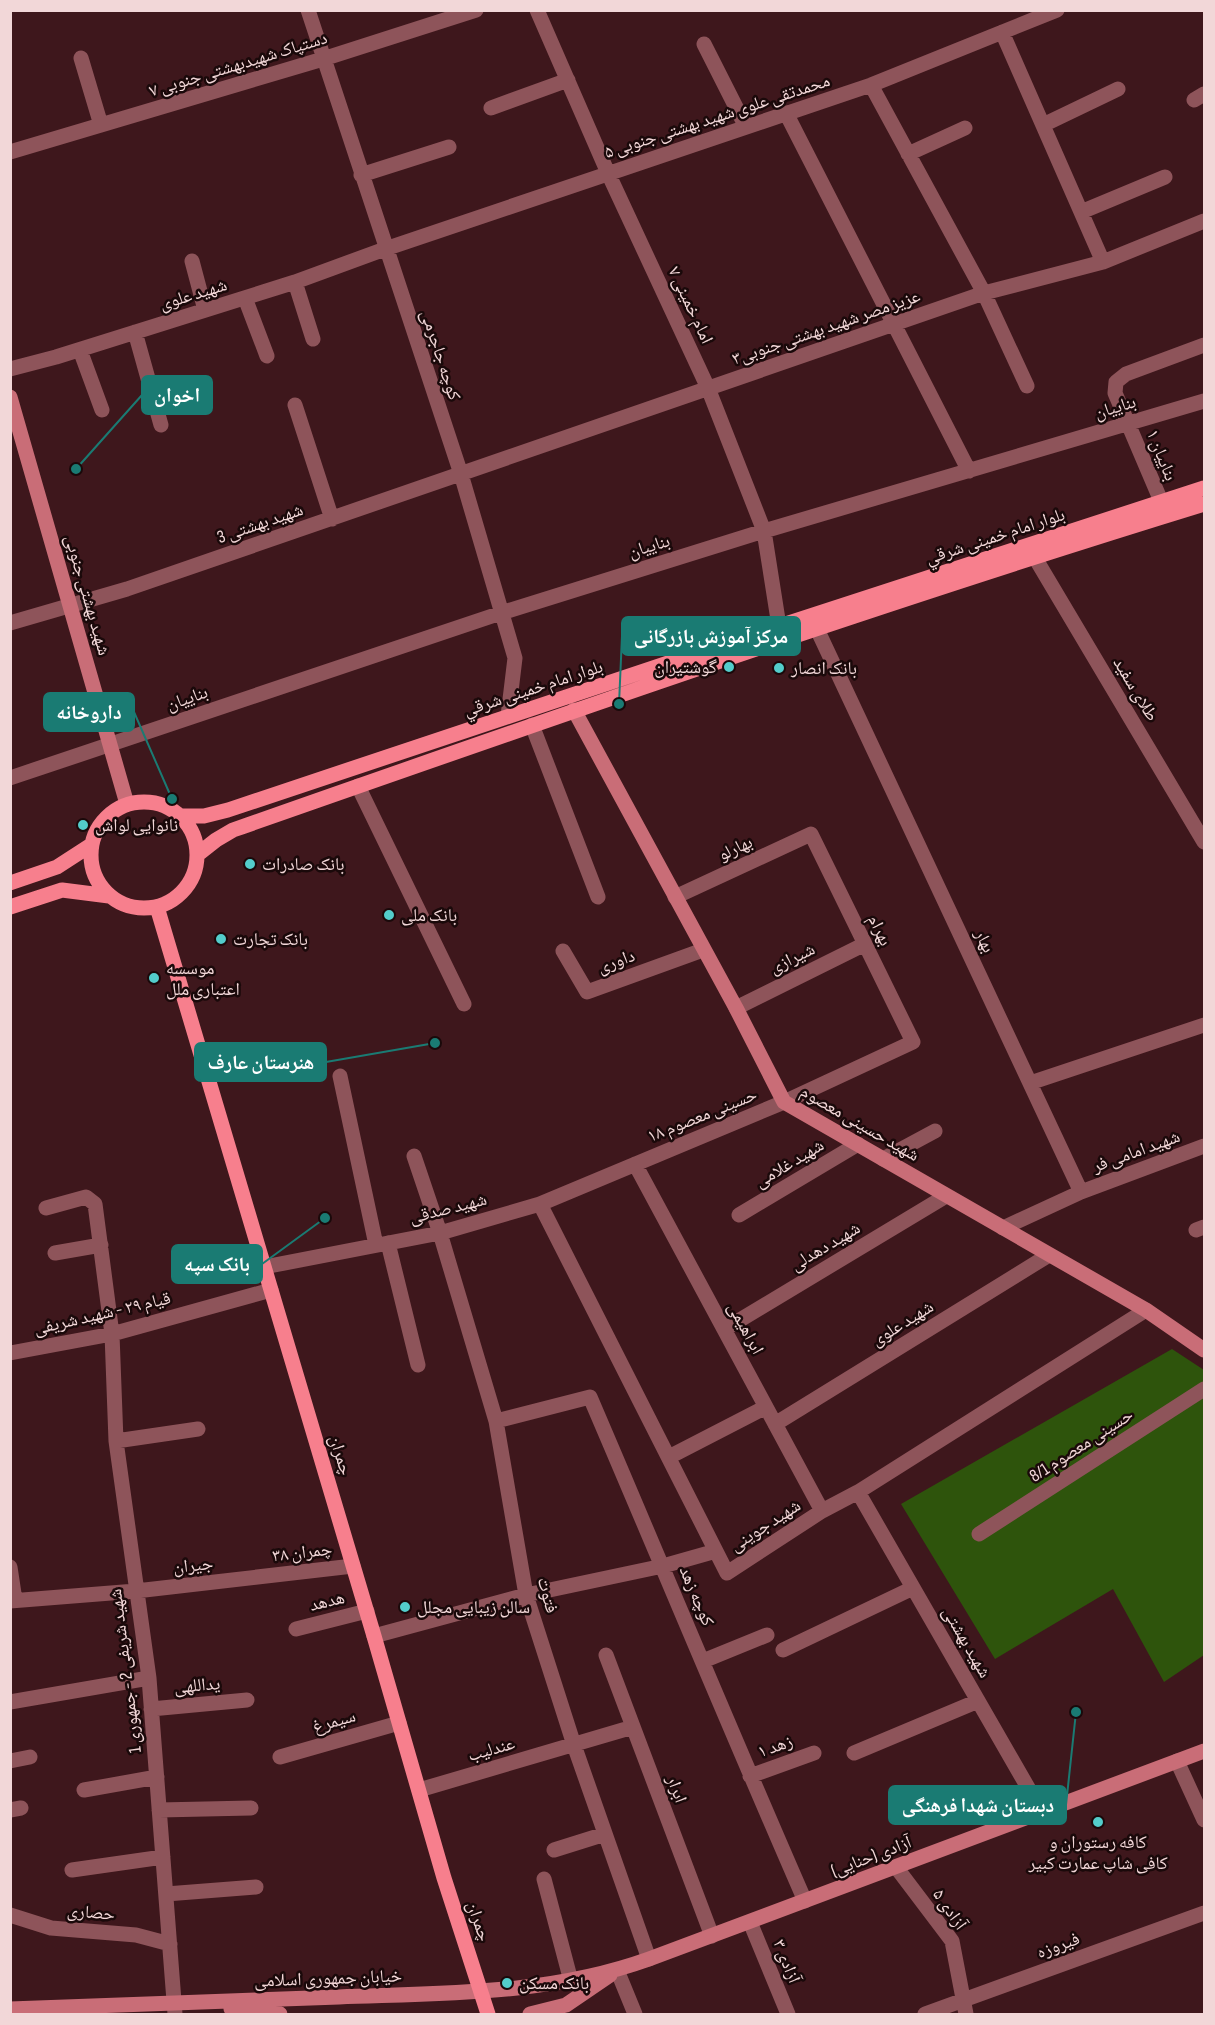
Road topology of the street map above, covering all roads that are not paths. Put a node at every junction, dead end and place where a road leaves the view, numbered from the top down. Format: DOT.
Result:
graph roads {
  1 [pos="308,10"];
  2 [pos="476,10"];
  3 [pos="537,10"];
  4 [pos="1057,10"];
  5 [pos="1002,32"];
  6 [pos="704,44"];
  7 [pos="81,58"];
  8 [pos="323,59"];
  9 [pos="568,80"];
  10 [pos="871,85"];
  11 [pos="1119,89"];
  12 [pos="491,108"];
  13 [pos="786,113"];
  14 [pos="101,125"];
  15 [pos="1043,125"];
  16 [pos="746,127"];
  17 [pos="966,128"];
  18 [pos="449,147"];
  19 [pos="10,152"];
  20 [pos="909,154"];
  21 [pos="608,173"];
  22 [pos="361,176"];
  23 [pos="1165,177"];
  24 [pos="1081,212"];
  25 [pos="1204,221"];
  26 [pos="385,249"];
  27 [pos="192,261"];
  28 [pos="1103,262"];
  29 [pos="295,282"];
  30 [pos="984,293"];
  31 [pos="245,298"];
  32 [pos="205,310"];
  33 [pos="894,324"];
  34 [pos="135,332"];
  35 [pos="313,339"];
  36 [pos="1204,345"];
  37 [pos="80,350"];
  38 [pos="267,356"];
  39 [pos="10,369"];
  40 [pos="1027,386"];
  41 [pos="708,388"];
  42 [pos="10,397"];
  43 [pos="1204,401"];
  44 [pos="294,405"];
  45 [pos="102,410"];
  46 [pos="1128,423"];
  47 [pos="161,425"];
  48 [pos="969,471"];
  49 [pos="461,474"];
  50 [pos="1204,488"];
  51 [pos="1161,501"];
  52 [pos="1204,504"];
  53 [pos="332,519"];
  54 [pos="764,531"];
  55 [pos="1034,556"];
  56 [pos="71,604"];
  57 [pos="501,613"];
  58 [pos="10,623"];
  59 [pos="779,626"];
  60 [pos="817,629"];
  61 [pos="574,710"];
  62 [pos="508,716"];
  63 [pos="532,725"];
  64 [pos="111,745"];
  65 [pos="10,778"];
  66 [pos="358,786"];
  67 [pos="127,804"];
  68 [pos="180,816"];
  69 [pos="811,834"];
  70 [pos="1204,842"];
  71 [pos="91,845"];
  72 [pos="197,855"];
  73 [pos="10,883"];
  74 [pos="109,896"];
  75 [pos="598,897"];
  76 [pos="675,897"];
  77 [pos="10,907"];
  78 [pos="157,907"];
  79 [pos="865,944"];
  80 [pos="703,950"];
  81 [pos="563,951"];
  82 [pos="464,1004"];
  83 [pos="736,1008"];
  84 [pos="1204,1025"];
  85 [pos="913,1042"];
  86 [pos="340,1076"];
  87 [pos="1030,1083"];
  88 [pos="784,1102"];
  89 [pos="935,1131"];
  90 [pos="858,1144"];
  91 [pos="1204,1146"];
  92 [pos="414,1156"];
  93 [pos="883,1159"];
  94 [pos="635,1164"];
  95 [pos="1081,1192"];
  96 [pos="946,1196"];
  97 [pos="540,1203"];
  98 [pos="46,1208"];
  99 [pos="740,1215"];
  100 [pos="1003,1228"];
  101 [pos="440,1233"];
  102 [pos="382,1244"];
  103 [pos="101,1245"];
  104 [pos="55,1253"];
  105 [pos="1049,1255"];
  106 [pos="264,1267"];
  107 [pos="271,1290"];
  108 [pos="1146,1310"];
  109 [pos="724,1329"];
  110 [pos="112,1334"];
  111 [pos="1204,1350"];
  112 [pos="10,1353"];
  113 [pos="418,1365"];
  114 [pos="1204,1389"];
  115 [pos="766,1407"];
  116 [pos="496,1421"];
  117 [pos="775,1424"];
  118 [pos="198,1429"];
  119 [pos="116,1441"];
  120 [pos="669,1457"];
  121 [pos="858,1492"];
  122 [pos="822,1511"];
  123 [pos="979,1534"];
  124 [pos="716,1551"];
  125 [pos="353,1566"];
  126 [pos="663,1566"];
  127 [pos="10,1567"];
  128 [pos="254,1577"];
  129 [pos="913,1588"];
  130 [pos="136,1591"];
  131 [pos="526,1595"];
  132 [pos="13,1601"];
  133 [pos="367,1611"];
  134 [pos="296,1629"];
  135 [pos="767,1635"];
  136 [pos="374,1636"];
  137 [pos="783,1650"];
  138 [pos="606,1655"];
  139 [pos="703,1661"];
  140 [pos="148,1678"];
  141 [pos="248,1700"];
  142 [pos="978,1701"];
  143 [pos="10,1702"];
  144 [pos="151,1709"];
  145 [pos="399,1723"];
  146 [pos="633,1727"];
  147 [pos="574,1745"];
  148 [pos="1204,1751"];
  149 [pos="814,1753"];
  150 [pos="854,1753"];
  151 [pos="30,1757"];
  152 [pos="280,1757"];
  153 [pos="10,1761"];
  154 [pos="1178,1761"];
  155 [pos="750,1776"];
  156 [pos="157,1777"];
  157 [pos="84,1790"];
  158 [pos="419,1790"];
  159 [pos="251,1808"];
  160 [pos="159,1810"];
  161 [pos="1042,1812"];
  162 [pos="1204,1820"];
  163 [pos="605,1834"];
  164 [pos="554,1851"];
  165 [pos="163,1857"];
  166 [pos="896,1867"];
  167 [pos="72,1870"];
  168 [pos="544,1880"];
  169 [pos="256,1887"];
  170 [pos="166,1894"];
  171 [pos="806,1901"];
  172 [pos="1204,1913"];
  173 [pos="10,1915"];
  174 [pos="750,1922"];
  175 [pos="712,1936"];
  176 [pos="170,1944"];
  177 [pos="649,1959"];
  178 [pos="618,1970"];
  179 [pos="572,1981"];
  180 [pos="482,1992"];
  181 [pos="965,2008"];
  182 [pos="10,2009"];
  183 [pos="175,2009"];
  184 [pos="277,2014"];
  185 [pos="488,2014"];
  186 [pos="530,2014"];
  187 [pos="635,2014"];
  188 [pos="788,2014"];
  189 [pos="925,2014"];
  1 -- 8 [label="street, کوچه جاجرمی"];
  2 -- 8 [label="street, دستپاک شهیدبهشتی جنوبی ۷"];
  3 -- 9 [label="street, امام خمینی ۷"];
  4 -- 5 [label="street, محمدتقی علوی شهید بهشتی جنوبی ۵"];
  5 -- 10 [label="street, محمدتقی علوی شهید بهشتی جنوبی ۵"];
  5 -- 15 [label="street"];
  6 -- 16 [label="street"];
  7 -- 14 [label="street"];
  8 -- 14 [label="street, دستپاک شهیدبهشتی جنوبی ۷"];
  8 -- 22 [label="street, کوچه جاجرمی"];
  9 -- 12 [label="street"];
  9 -- 21 [label="street, امام خمینی ۷"];
  10 -- 13 [label="street, محمدتقی علوی شهید بهشتی جنوبی ۵"];
  10 -- 20 [label="street"];
  11 -- 15 [label="street"];
  13 -- 16 [label="street, محمدتقی علوی شهید بهشتی جنوبی ۵"];
  13 -- 33 [label="street"];
  14 -- 19 [label="street, دستپاک شهیدبهشتی جنوبی ۷"];
  15 -- 24 [label="street"];
  16 -- 21 [label="street, محمدتقی علوی شهید بهشتی جنوبی ۵"];
  17 -- 20 [label="street"];
  18 -- 22 [label="street"];
  20 -- 30 [label="street"];
  21 -- 26 [label="street, محمدتقی علوی شهید بهشتی جنوبی ۵"];
  21 -- 41 [label="street, امام خمینی ۷"];
  22 -- 26 [label="street, کوچه جاجرمی"];
  23 -- 24 [label="street"];
  24 -- 28 [label="street"];
  25 -- 28 [label="street, عزیز مصر شهید بهشتی جنوبی۳"];
  26 -- 29 [label="street, شهید علوی"];
  26 -- 49 [label="street, کوچه جاجرمی"];
  27 -- 32 [label="street"];
  28 -- 30 [label="street, عزیز مصر شهید بهشتی جنوبی۳"];
  29 -- 31 [label="street, شهید علوی"];
  29 -- 35 [label="street"];
  30 -- 33 [label="street, عزیز مصر شهید بهشتی جنوبی۳"];
  30 -- 40 [label="street"];
  31 -- 32 [label="street, شهید علوی"];
  31 -- 38 [label="street"];
  32 -- 34 [label="street, شهید علوی"];
  33 -- 41 [label="street, عزیز مصر شهید بهشتی جنوبی۳"];
  33 -- 48 [label="street"];
  34 -- 37 [label="street, شهید علوی"];
  34 -- 47 [label="street"];
  36 -- 46 [label="street, بناییان ۱"];
  37 -- 39 [label="street, شهید علوی"];
  37 -- 45 [label="street"];
  41 -- 49 [label="street, عزیز مصر شهید بهشتی جنوبی۳"];
  41 -- 54 [label="street, امام خمینی ۷"];
  42 -- 56 [label="main road, شهید بهشتی جنوبی"];
  43 -- 46 [label="street, بناییان"];
  44 -- 53 [label="street"];
  46 -- 48 [label="street, بناییان"];
  46 -- 51 [label="street, بناییان ۱"];
  48 -- 54 [label="street, بناییان"];
  49 -- 53 [label="street, شهید بهشتی 3"];
  49 -- 57 [label="street, کوچه جاجرمی"];
  50 -- 51 [label="main road, بلوار امام خمینی شرقي"];
  51 -- 59 [label="main road, بلوار امام خمینی شرقي"];
  52 -- 55 [label="main road, بلوار امام خمینی شرقي"];
  53 -- 56 [label="street, شهید بهشتی 3"];
  54 -- 57 [label="street, بناییان"];
  54 -- 59 [label="street, امام خمینی ۷"];
  55 -- 60 [label="main road, بلوار امام خمینی شرقي"];
  55 -- 70 [label="street, طلای سفید"];
  56 -- 58 [label="street, شهید بهشتی 3"];
  56 -- 64 [label="main road, شهید بهشتی جنوبی"];
  57 -- 62 [label="street, کوچه جاجرمی"];
  57 -- 64 [label="street, بناییان"];
  59 -- 62 [label="main road, بلوار امام خمینی شرقي"];
  60 -- 61 [label="main road, بلوار امام خمینی شرقي"];
  60 -- 87 [label="street, بهار"];
  61 -- 63 [label="main road, بلوار امام خمینی شرقي"];
  61 -- 76 [label="main road, شهید حسینی معصوم"];
  62 -- 68 [label="main road, بلوار امام خمینی شرقي"];
  63 -- 66 [label="main road, بلوار امام خمینی شرقي"];
  63 -- 75 [label="street"];
  64 -- 65 [label="street, بناییان"];
  64 -- 67 [label="main road, شهید بهشتی جنوبی"];
  66 -- 72 [label="main road, بلوار امام خمینی شرقي"];
  66 -- 82 [label="street"];
  67 -- 68 [label="main road"];
  67 -- 71 [label="main road"];
  68 -- 72 [label="main road"];
  69 -- 76 [label="street, بهارلو"];
  69 -- 79 [label="street, بهرام"];
  71 -- 73 [label="main road"];
  71 -- 74 [label="main road"];
  72 -- 78 [label="main road"];
  74 -- 77 [label="main road"];
  74 -- 78 [label="main road"];
  76 -- 80 [label="main road, شهید حسینی معصوم"];
  78 -- 106 [label="main road, چمران"];
  79 -- 83 [label="street, شیرازی"];
  79 -- 85 [label="street, بهرام"];
  80 -- 81 [label="street, داوری"];
  80 -- 83 [label="main road, شهید حسینی معصوم"];
  83 -- 88 [label="main road, شهید حسینی معصوم"];
  84 -- 87 [label="street"];
  85 -- 88 [label="street, حسینی معصوم ۱۸"];
  86 -- 102 [label="street"];
  87 -- 95 [label="street, بهار"];
  88 -- 90 [label="main road, شهید حسینی معصوم"];
  88 -- 94 [label="street, حسینی معصوم ۱۸"];
  89 -- 93 [label="street"];
  90 -- 93 [label="main road, شهید حسینی معصوم"];
  90 -- 99 [label="street, شهید غلامی"];
  91 -- 95 [label="street, شهید امامی فر"];
  92 -- 101 [label="street, فتوت"];
  93 -- 96 [label="main road, شهید حسینی معصوم"];
  94 -- 97 [label="street, شهید صدقی"];
  94 -- 109 [label="street, ابراهیمی"];
  95 -- 100 [label="street"];
  96 -- 100 [label="main road, شهید حسینی معصوم"];
  96 -- 109 [label="street, شهید دهدلی"];
  97 -- 101 [label="street, شهید صدقی"];
  97 -- 120 [label="street, شهید جوینی"];
  98 -- 103 [label="street, شهید شریفی 2 - جمهوری 1"];
  100 -- 105 [label="main road, شهید حسینی معصوم"];
  101 -- 102 [label="street, شهید صدقی"];
  101 -- 116 [label="street, فتوت"];
  102 -- 106 [label="street, شهید صدقی"];
  102 -- 113 [label="street"];
  103 -- 104 [label="street"];
  103 -- 110 [label="street, شهید شریفی 2 - جمهوری 1"];
  105 -- 108 [label="main road, شهید حسینی معصوم"];
  105 -- 117 [label="street, شهید علوی"];
  106 -- 107 [label="main road, چمران"];
  107 -- 110 [label="street, قیام ۲۹ - شهید شریفی"];
  107 -- 125 [label="main road, چمران"];
  108 -- 111 [label="main road, شهید حسینی معصوم"];
  108 -- 121 [label="street, شهید جوینی"];
  109 -- 115 [label="street, ابراهیمی"];
  110 -- 112 [label="street, قیام ۲۹ - شهید شریفی"];
  110 -- 119 [label="street, شهید شریفی 2 - جمهوری 1"];
  114 -- 123 [label="street, حسینی معصوم 8/1"];
  115 -- 117 [label="street, ابراهیمی"];
  115 -- 120 [label="street"];
  116 -- 126 [label="street, کوچه زهد"];
  116 -- 131 [label="street, فتوت"];
  117 -- 122 [label="street, ابراهیمی"];
  118 -- 119 [label="street"];
  119 -- 130 [label="street, شهید شریفی 2 - جمهوری 1"];
  120 -- 124 [label="street, شهید جوینی"];
  121 -- 122 [label="street, شهید جوینی"];
  121 -- 129 [label="street, شهید بهشتی"];
  122 -- 124 [label="street, شهید جوینی"];
  124 -- 126 [label="street"];
  125 -- 128 [label="street, چمران ۳۸"];
  125 -- 133 [label="main road, چمران"];
  126 -- 131 [label="street"];
  126 -- 139 [label="street, کوچه زهد"];
  127 -- 132 [label="street"];
  128 -- 130 [label="street, جیران"];
  129 -- 137 [label="street"];
  129 -- 142 [label="street, شهید بهشتی"];
  130 -- 132 [label="street, جیران"];
  130 -- 140 [label="street, شهید شریفی 2 - جمهوری 1"];
  131 -- 136 [label="street"];
  131 -- 147 [label="street, فتوت"];
  133 -- 134 [label="street, هدهد"];
  133 -- 136 [label="main road, چمران"];
  135 -- 139 [label="street"];
  136 -- 145 [label="main road, چمران"];
  138 -- 146 [label="street, ابرار"];
  139 -- 155 [label="street, کوچه زهد"];
  140 -- 143 [label="street"];
  140 -- 144 [label="street, شهید شریفی 2 - جمهوری 1"];
  141 -- 144 [label="street, یداللهی"];
  142 -- 150 [label="street"];
  142 -- 161 [label="street, شهید بهشتی"];
  144 -- 156 [label="street, شهید شریفی 2 - جمهوری 1"];
  145 -- 152 [label="street, سیمرغ"];
  145 -- 158 [label="main road, چمران"];
  146 -- 147 [label="street, عندلیب"];
  146 -- 175 [label="street, ابرار"];
  147 -- 158 [label="street, عندلیب"];
  147 -- 163 [label="street, فتوت"];
  148 -- 154 [label="main road, آزادی (حنایی)"];
  149 -- 155 [label="street, زهد ۱"];
  151 -- 153 [label="street"];
  154 -- 161 [label="main road, آزادی (حنایی)"];
  154 -- 162 [label="street"];
  155 -- 171 [label="street, کوچه زهد"];
  156 -- 157 [label="street"];
  156 -- 160 [label="street, شهید شریفی 2 - جمهوری 1"];
  158 -- 180 [label="main road, چمران"];
  159 -- 160 [label="street"];
  160 -- 165 [label="street, شهید شریفی 2 - جمهوری 1"];
  161 -- 166 [label="main road, آزادی (حنایی)"];
  163 -- 164 [label="street"];
  163 -- 177 [label="street, فتوت"];
  165 -- 167 [label="street"];
  165 -- 170 [label="street, شهید شریفی 2 - جمهوری 1"];
  166 -- 171 [label="main road, آزادی (حنایی)"];
  166 -- 181 [label="street, آزادی ۵"];
  168 -- 179 [label="street"];
  169 -- 170 [label="street"];
  170 -- 176 [label="street, شهید شریفی 2 - جمهوری 1"];
  171 -- 174 [label="main road, آزادی (حنایی)"];
  172 -- 181 [label="street, فیروزه"];
  173 -- 176 [label="street, حصاری"];
  174 -- 175 [label="main road, آزادی (حنایی)"];
  174 -- 188 [label="street, آزادی ۳"];
  175 -- 177 [label="main road, آزادی (حنایی)"];
  176 -- 183 [label="street, شهید شریفی 2 - جمهوری 1"];
  177 -- 178 [label="main road, آزادی (حنایی)"];
  178 -- 179 [label="main road, آزادی (حنایی)"];
  178 -- 186 [label="main road, آزادی (حنایی)"];
  178 -- 187 [label="street"];
  179 -- 180 [label="main road, آزادی (حنایی)"];
  180 -- 183 [label="main road, خیابان جمهوری اسلامی"];
  180 -- 185 [label="main road, چمران"];
  181 -- 189 [label="street, فیروزه"];
  182 -- 183 [label="main road, خیابان جمهوری اسلامی"];
  183 -- 184 [label="main road, خیابان جمهوری اسلامی"];
}
